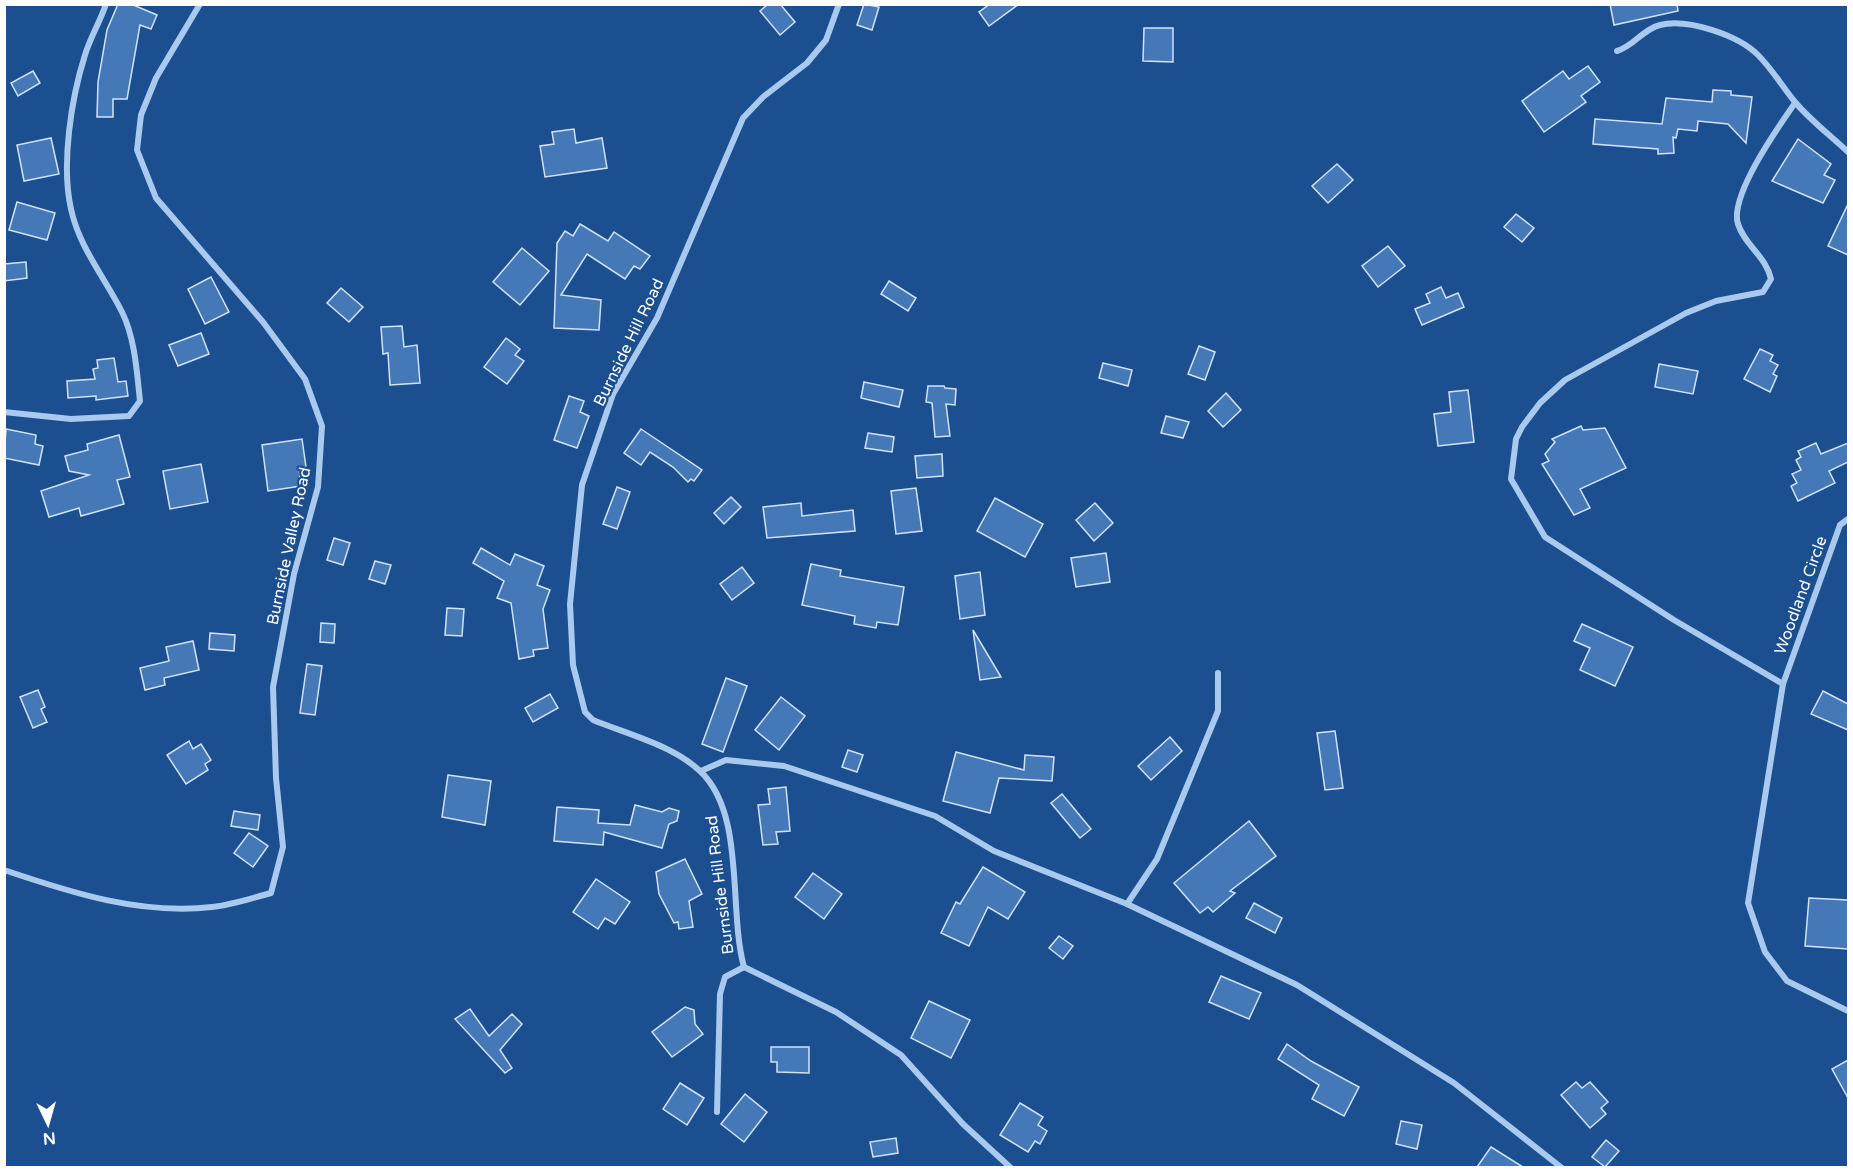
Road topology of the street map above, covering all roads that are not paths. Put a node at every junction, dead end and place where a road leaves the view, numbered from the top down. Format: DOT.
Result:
graph roads {
  1 [pos="106,4"];
  2 [pos="200,4"];
  3 [pos="839,4"];
  4 [pos="1617,51"];
  5 [pos="1795,103"];
  6 [pos="1848,152"];
  7 [pos="4,412"];
  8 [pos="1848,519"];
  9 [pos="1218,673"];
  10 [pos="1783,684"];
  11 [pos="701,771"];
  12 [pos="4,870"];
  13 [pos="1127,904"];
  14 [pos="744,967"];
  15 [pos="1848,1011"];
  16 [pos="717,1112"];
  17 [pos="1011,1167"];
  18 [pos="1562,1167"];
  1 -- 7 [label="street"];
  2 -- 12 [label="street, Burnside Valley Road"];
  3 -- 11 [label="street, Burnside Hill Road"];
  4 -- 5 [label="street"];
  5 -- 6 [label="street"];
  5 -- 10 [label="street"];
  8 -- 10 [label="street, Woodland Circle"];
  9 -- 13 [label="street"];
  10 -- 15 [label="street, Woodland Circle"];
  11 -- 13 [label="street"];
  11 -- 14 [label="street, Burnside Hill Road"];
  13 -- 18 [label="street"];
  14 -- 16 [label="street"];
  14 -- 17 [label="street, Burnside Hill Road"];
}
